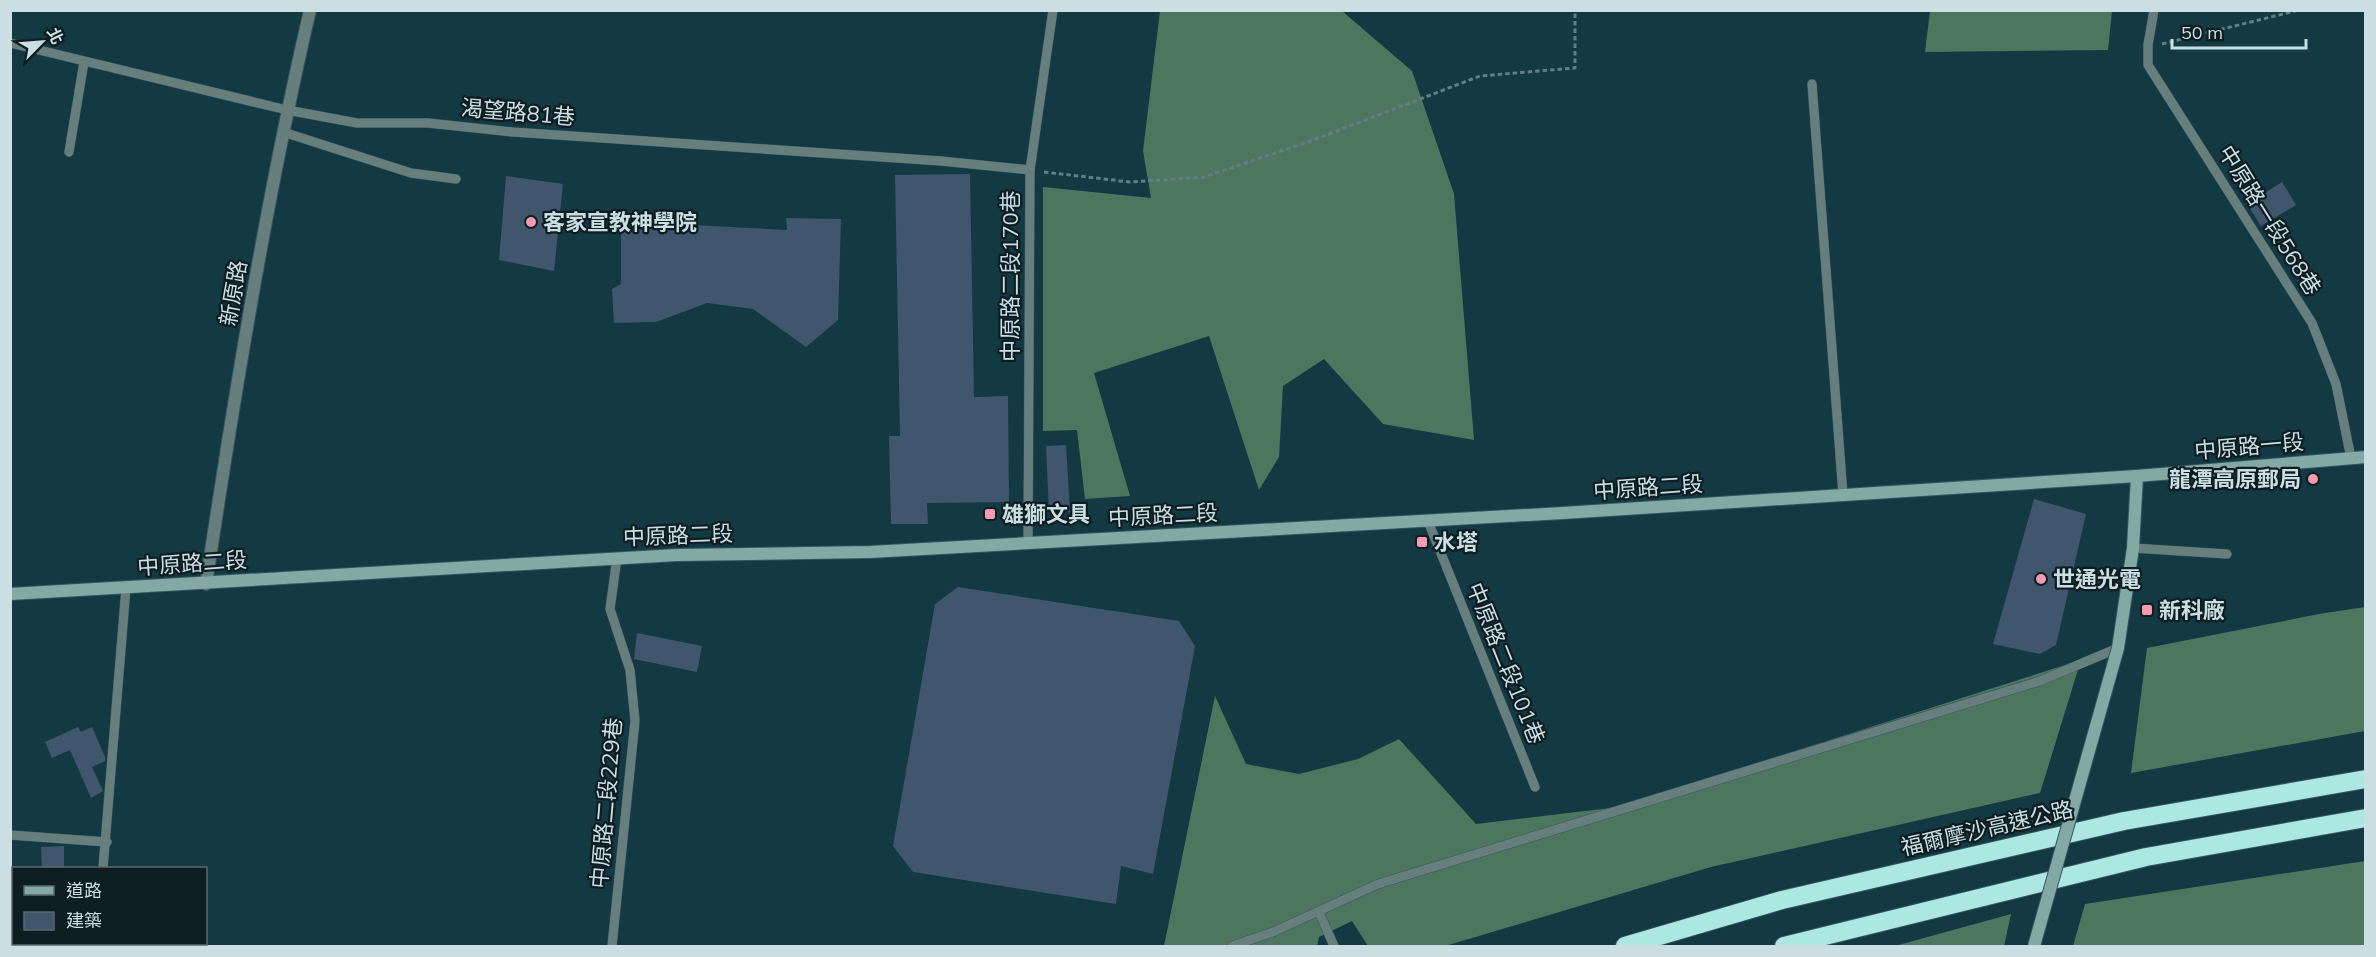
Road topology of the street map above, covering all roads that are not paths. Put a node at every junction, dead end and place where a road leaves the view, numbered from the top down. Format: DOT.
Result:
graph roads {
  1 [pos="310,10"];
  2 [pos="1053,10"];
  3 [pos="2154,10"];
  4 [pos="10,43"];
  5 [pos="84,62"];
  6 [pos="1812,84"];
  7 [pos="287,110"];
  8 [pos="283,132"];
  9 [pos="69,152"];
  10 [pos="1030,170"];
  11 [pos="456,179"];
  12 [pos="2366,457"];
  13 [pos="2351,458"];
  14 [pos="2137,476"];
  15 [pos="1843,495"];
  16 [pos="1428,521"];
  17 [pos="1028,543"];
  18 [pos="2133,548"];
  19 [pos="2227,554"];
  20 [pos="617,558"];
  21 [pos="206,584"];
  22 [pos="126,588"];
  23 [pos="10,594"];
  24 [pos="2118,648"];
  25 [pos="2366,779"];
  26 [pos="1535,787"];
  27 [pos="2366,818"];
  28 [pos="10,836"];
  29 [pos="106,843"];
  30 [pos="103,867"];
  31 [pos="1319,912"];
  32 [pos="612,946"];
  33 [pos="1232,946"];
  34 [pos="1334,946"];
  35 [pos="1625,946"];
  36 [pos="1784,946"];
  37 [pos="2034,946"];
  1 -- 7 [label="street, 新原路"];
  2 -- 10 [label="lane, 中原路二段170巷"];
  3 -- 13 [label="lane, 中原路一段568巷"];
  4 -- 5 [label="lane, 渴望路81巷"];
  5 -- 7 [label="lane, 渴望路81巷"];
  5 -- 9 [label="lane"];
  6 -- 15 [label="lane"];
  7 -- 8 [label="street, 新原路"];
  7 -- 10 [label="lane, 渴望路81巷"];
  8 -- 11 [label="lane"];
  8 -- 21 [label="street, 新原路"];
  10 -- 17 [label="lane, 中原路二段170巷"];
  12 -- 13 [label="street, 中原路一段"];
  13 -- 14 [label="street, 中原路一段"];
  14 -- 15 [label="street, 中原路二段"];
  14 -- 18 [label="street"];
  15 -- 16 [label="street, 中原路二段"];
  16 -- 17 [label="street, 中原路二段"];
  16 -- 26 [label="lane, 中原路二段101巷"];
  17 -- 20 [label="street, 中原路二段"];
  18 -- 19 [label="lane"];
  18 -- 24 [label="street"];
  20 -- 21 [label="street, 中原路二段"];
  20 -- 32 [label="lane, 中原路二段229巷"];
  21 -- 22 [label="street, 中原路二段"];
  22 -- 23 [label="street, 中原路二段"];
  22 -- 29 [label="lane"];
  24 -- 31 [label="lane"];
  24 -- 37 [label="street, bridge"];
  25 -- 35 [label="highway, 福爾摩沙高速公路"];
  27 -- 36 [label="highway"];
  28 -- 29 [label="lane"];
  29 -- 30 [label="lane"];
  31 -- 33 [label="lane"];
  31 -- 34 [label="lane"];
}
